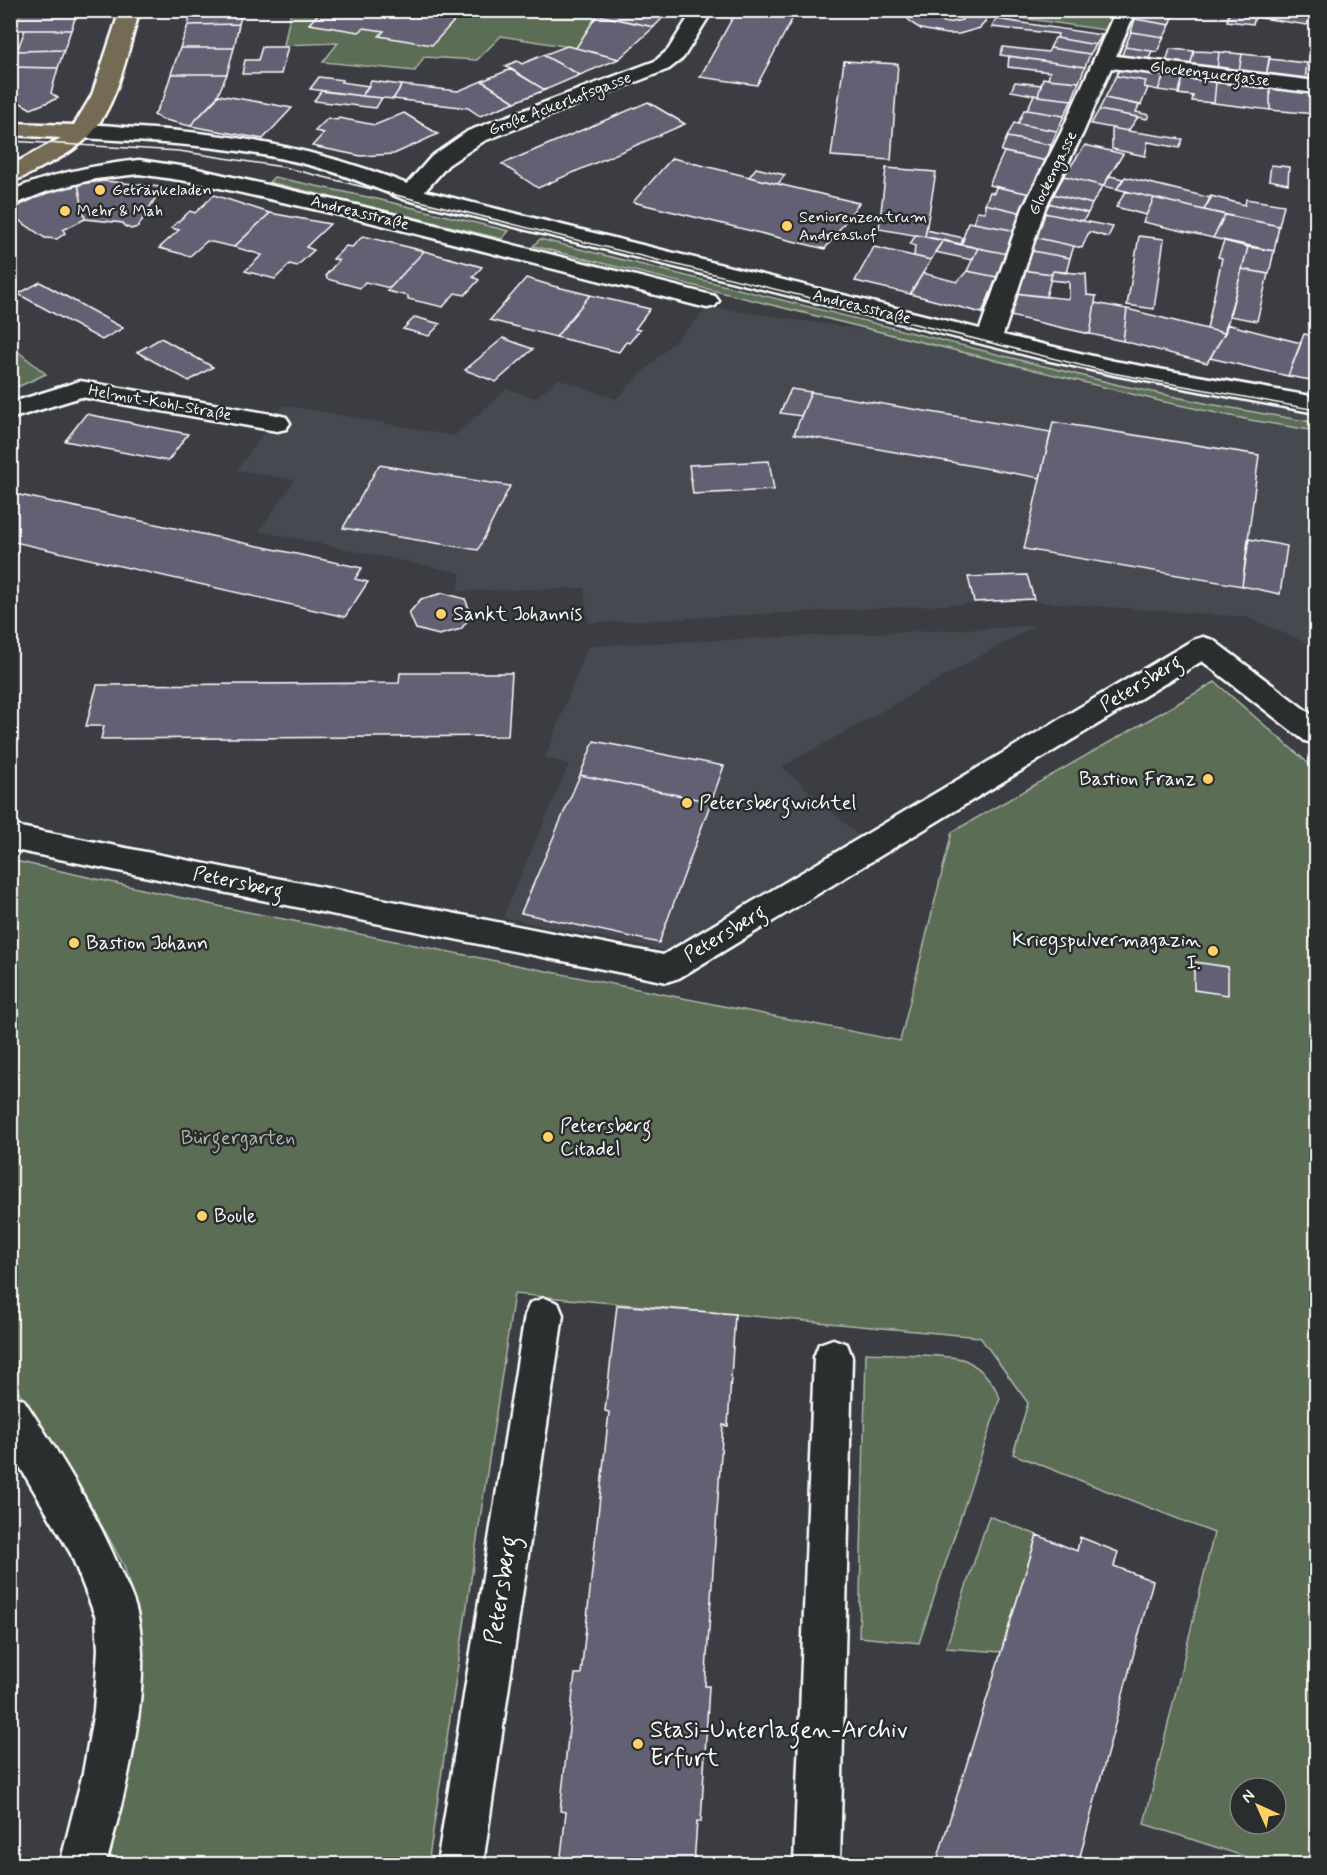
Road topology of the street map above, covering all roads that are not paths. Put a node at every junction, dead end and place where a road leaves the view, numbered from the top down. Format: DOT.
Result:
graph roads {
  1 [pos="130,10"];
  2 [pos="703,10"];
  3 [pos="1126,10"];
  4 [pos="1104,61"];
  5 [pos="1317,87"];
  6 [pos="10,129"];
  7 [pos="81,132"];
  8 [pos="10,148"];
  9 [pos="54,152"];
  10 [pos="10,175"];
  11 [pos="411,194"];
  12 [pos="10,199"];
  13 [pos="707,301"];
  14 [pos="989,339"];
  15 [pos="1317,405"];
  16 [pos="10,411"];
  17 [pos="277,423"];
  18 [pos="1317,733"];
  19 [pos="10,837"];
  20 [pos="544,1315"];
  21 [pos="833,1357"];
  22 [pos="10,1413"];
  23 [pos="83,1864"];
  24 [pos="460,1864"];
  25 [pos="817,1864"];
  1 -- 7 [label="main road"];
  2 -- 11 [label="street, Große Ackerhofsgasse"];
  3 -- 4 [label="street, Glockengasse"];
  4 -- 5 [label="street, Glockenquergasse"];
  4 -- 14 [label="street, Glockengasse"];
  6 -- 7 [label="main road"];
  7 -- 9 [label="main road"];
  7 -- 11 [label="street, Andreasstraße"];
  8 -- 9 [label="main road"];
  9 -- 10 [label="main road"];
  9 -- 11 [label="street, Andreasstraße"];
  11 -- 14 [label="street, Andreasstraße"];
  12 -- 13 [label="street, Andreasstraße"];
  14 -- 15 [label="street, Andreasstraße"];
  16 -- 17 [label="street, Helmut-Kohl-Straße"];
  18 -- 19 [label="street, Petersberg"];
  20 -- 24 [label="street, Petersberg"];
  21 -- 25 [label="street"];
  22 -- 23 [label="street"];
}
